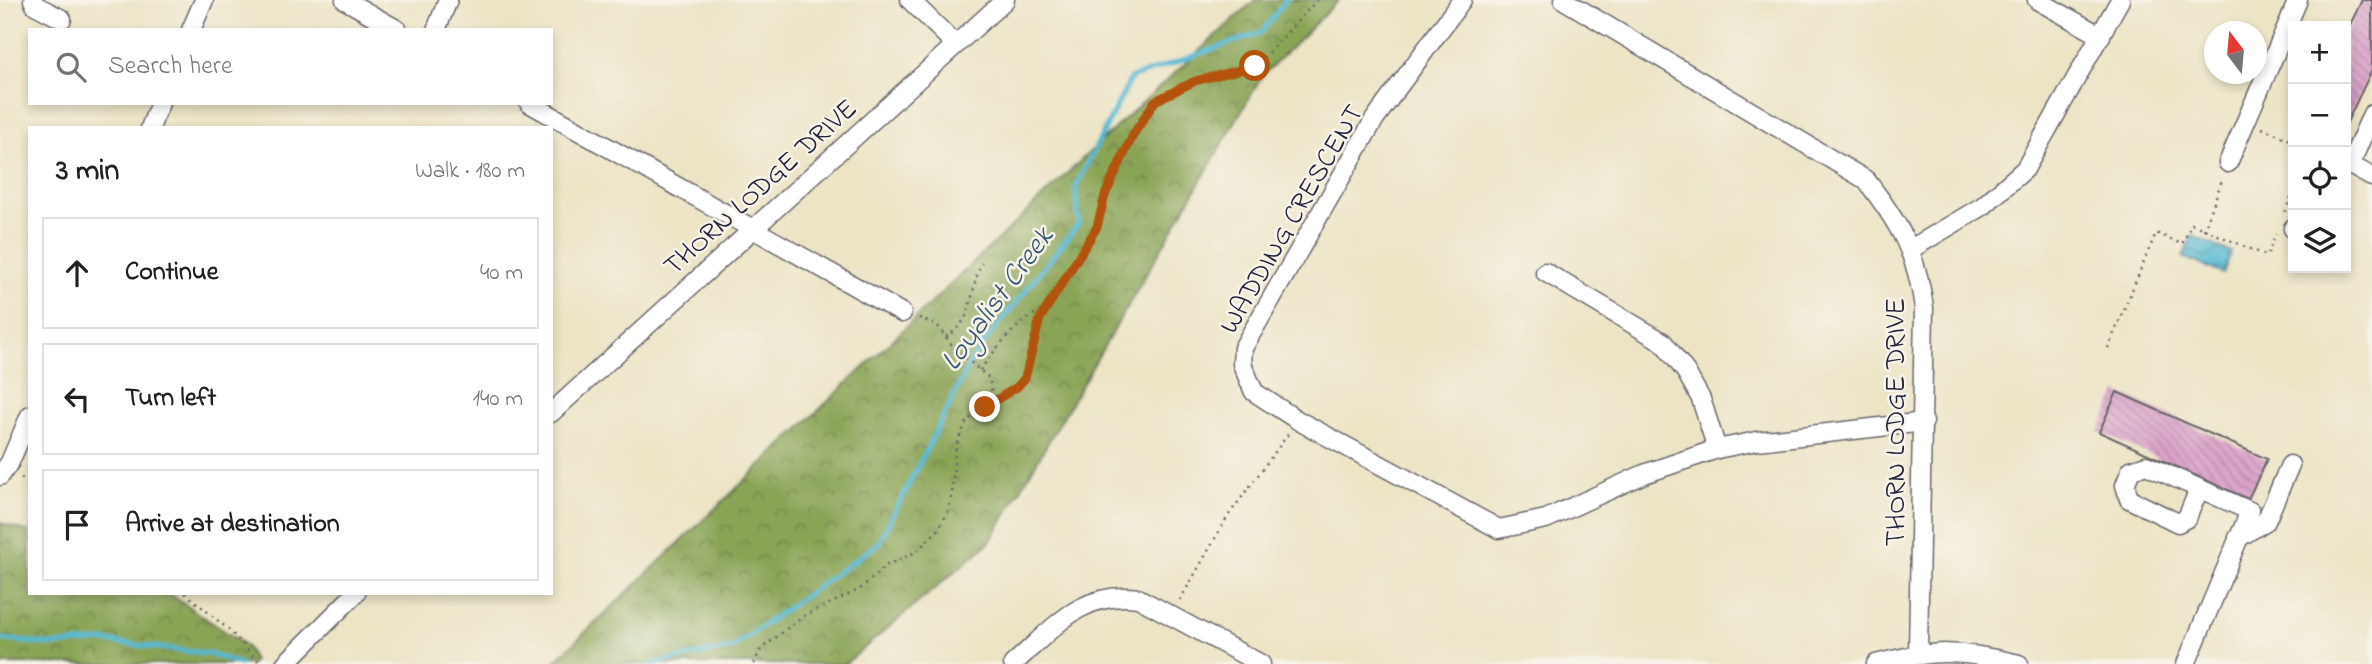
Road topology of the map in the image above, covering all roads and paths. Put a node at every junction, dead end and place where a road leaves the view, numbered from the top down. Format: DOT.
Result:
graph roads {
  1 [pos="33,0"];
  2 [pos="204,0"];
  3 [pos="345,0"];
  4 [pos="448,0"];
  5 [pos="910,0"];
  6 [pos="1005,0"];
  7 [pos="1317,0"];
  8 [pos="1462,0"];
  9 [pos="1563,0"];
  10 [pos="2036,0"];
  11 [pos="2120,0"];
  12 [pos="2298,0"];
  13 [pos="62,19"];
  14 [pos="192,28"];
  15 [pos="394,28"];
  16 [pos="437,28"];
  17 [pos="2101,36"];
  18 [pos="954,43"];
  19 [pos="159,105"];
  20 [pos="533,105"];
  21 [pos="2372,114"];
  22 [pos="2246,122"];
  23 [pos="151,126"];
  24 [pos="2288,139"];
  25 [pos="2351,158"];
  26 [pos="2228,163"];
  27 [pos="2351,166"];
  28 [pos="2372,177"];
  29 [pos="2286,226"];
  30 [pos="752,228"];
  31 [pos="2204,230"];
  32 [pos="1911,249"];
  33 [pos="982,263"];
  34 [pos="1545,272"];
  35 [pos="1046,309"];
  36 [pos="902,313"];
  37 [pos="946,337"];
  38 [pos="2108,348"];
  39 [pos="980,370"];
  40 [pos="993,399"];
  41 [pos="553,411"];
  42 [pos="28,420"];
  43 [pos="1299,421"];
  44 [pos="1924,422"];
  45 [pos="1717,449"];
  46 [pos="2290,465"];
  47 [pos="0,476"];
  48 [pos="2199,489"];
  49 [pos="2238,538"];
  50 [pos="187,595"];
  51 [pos="354,595"];
  52 [pos="1171,615"];
  53 [pos="1918,653"];
  54 [pos="261,664"];
  55 [pos="285,664"];
  56 [pos="754,664"];
  57 [pos="1013,664"];
  58 [pos="1261,664"];
  59 [pos="1876,664"];
  60 [pos="2019,664"];
  61 [pos="2186,664"];
  1 -- 13 [label="street"];
  2 -- 14 [label="street"];
  3 -- 15 [label="street"];
  4 -- 16 [label="street"];
  5 -- 18 [label="street"];
  6 -- 18 [label="street, THORN LODGE DRIVE"];
  7 -- 35 [label="path"];
  8 -- 43 [label="street, WADDING CRESCENT"];
  9 -- 32 [label="street, THORN LODGE DRIVE"];
  10 -- 17 [label="street"];
  11 -- 17 [label="street"];
  12 -- 22 [label="street"];
  17 -- 32 [label="street"];
  18 -- 30 [label="street, THORN LODGE DRIVE"];
  19 -- 23 [label="street"];
  20 -- 30 [label="street"];
  21 -- 25 [label="street"];
  22 -- 24 [label="path"];
  22 -- 26 [label="street"];
  26 -- 31 [label="path"];
  27 -- 28 [label="street"];
  29 -- 31 [label="path"];
  30 -- 36 [label="street"];
  30 -- 41 [label="street, THORN LODGE DRIVE"];
  31 -- 38 [label="path"];
  32 -- 44 [label="street, THORN LODGE DRIVE"];
  33 -- 37 [label="path"];
  34 -- 45 [label="street"];
  35 -- 39 [label="path"];
  35 -- 40 [label="path"];
  36 -- 37 [label="path"];
  37 -- 39 [label="path"];
  39 -- 40 [label="path"];
  40 -- 56 [label="path"];
  42 -- 47 [label="street"];
  43 -- 45 [label="street, WADDING CRESCENT"];
  43 -- 52 [label="path"];
  44 -- 45 [label="street, WADDING CRESCENT"];
  44 -- 53 [label="street, THORN LODGE DRIVE"];
  46 -- 49 [label="street"];
  48 -- 49 [label="street"];
  49 -- 61 [label="street"];
  50 -- 54 [label="path"];
  51 -- 55 [label="street"];
  52 -- 57 [label="street"];
  52 -- 58 [label="street"];
  53 -- 59 [label="street"];
  53 -- 60 [label="street"];
}
